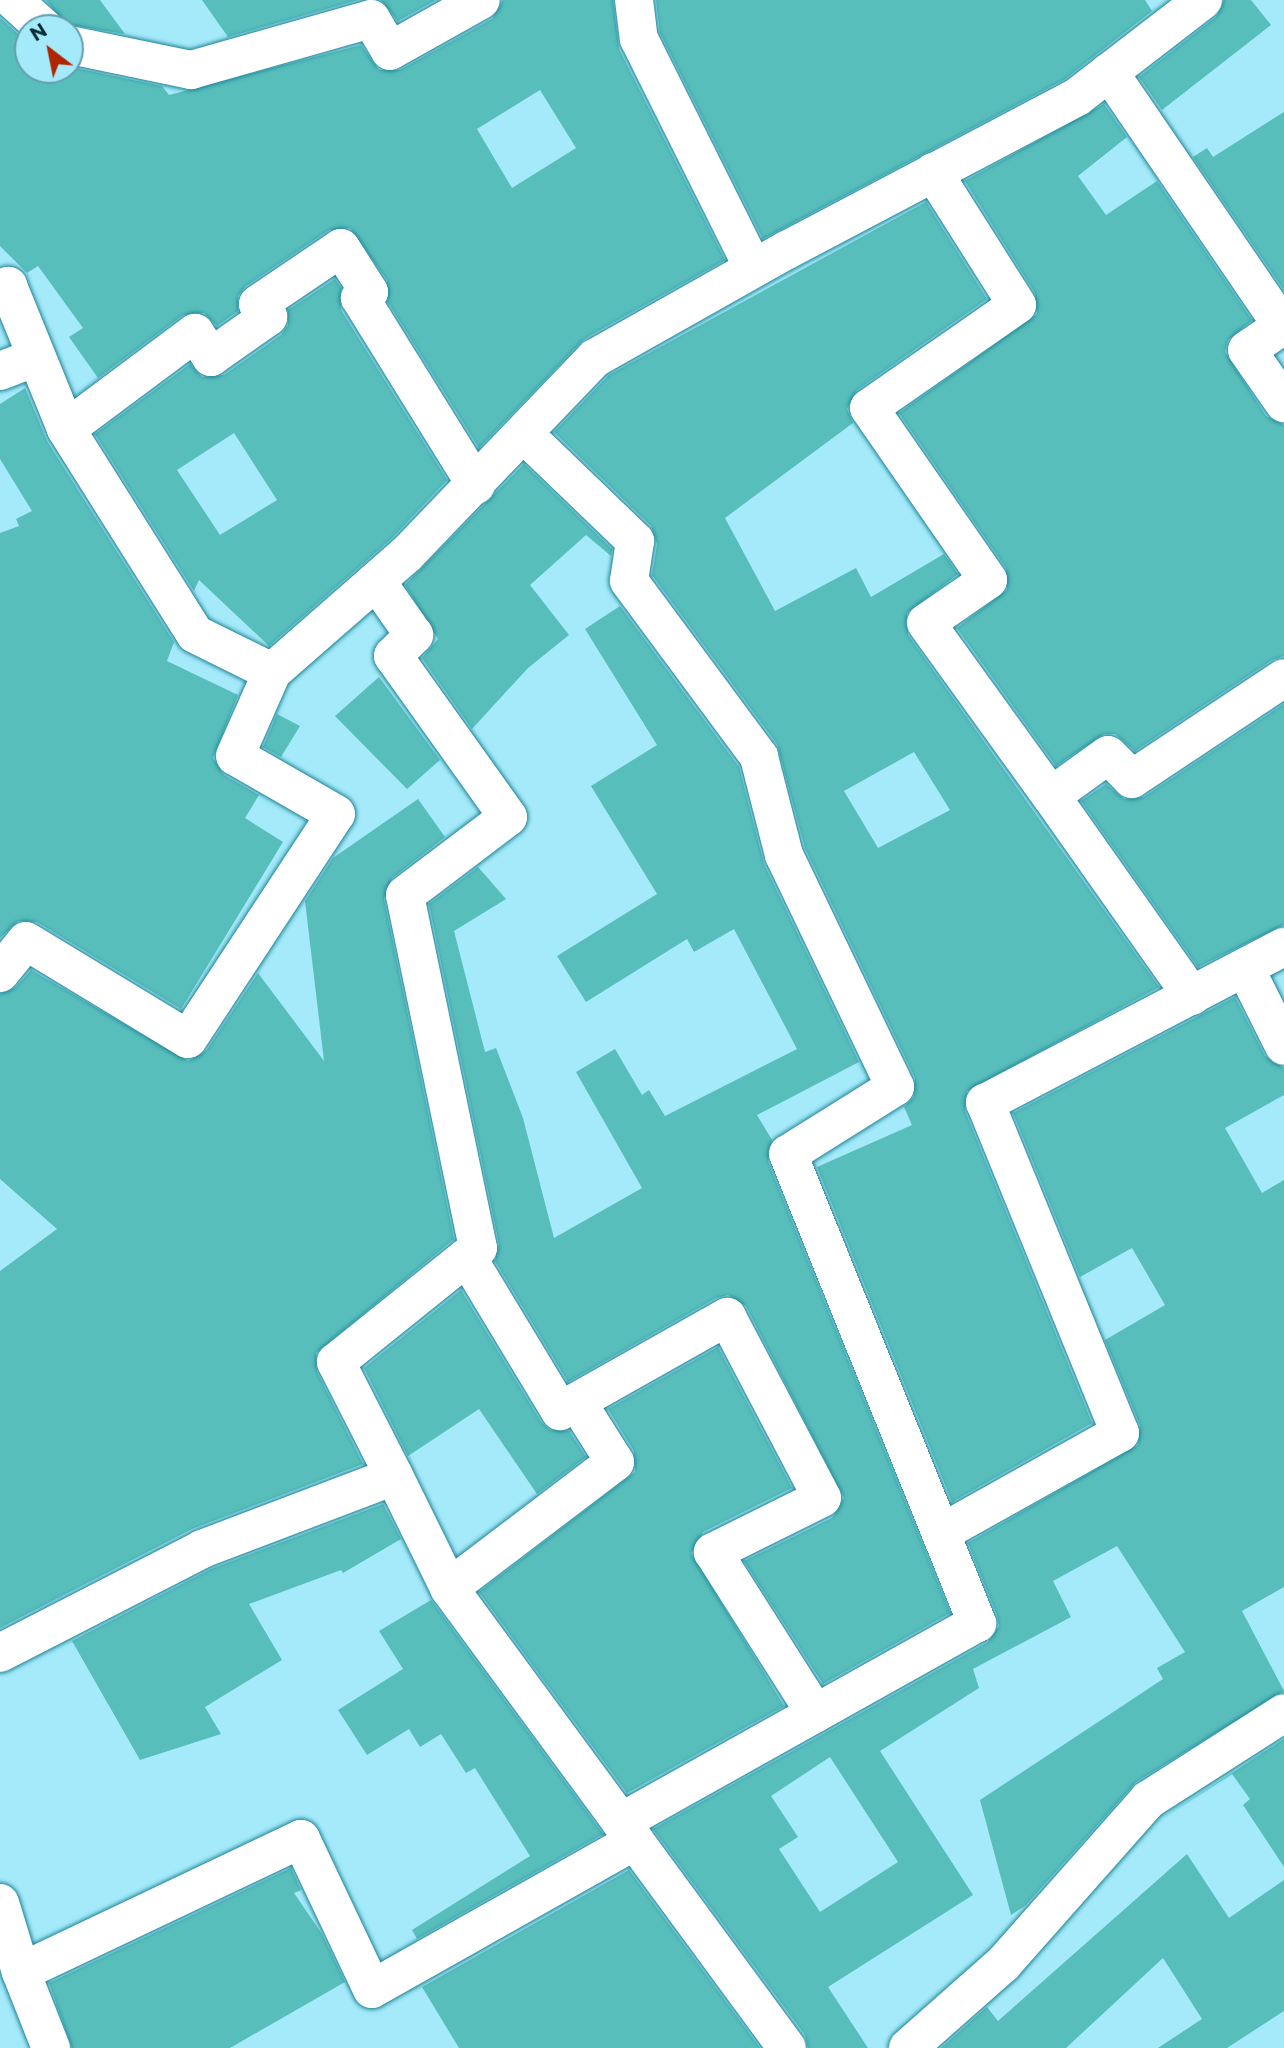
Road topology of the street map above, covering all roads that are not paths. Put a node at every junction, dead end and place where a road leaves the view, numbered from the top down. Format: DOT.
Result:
graph roads {
  1 [pos="13,0"];
  2 [pos="481,0"];
  3 [pos="634,0"];
  4 [pos="1203,0"];
  5 [pos="28,14"];
  6 [pos="84,49"];
  7 [pos="1110,72"];
  8 [pos="933,172"];
  9 [pos="753,268"];
  10 [pos="0,289"];
  11 [pos="36,357"];
  12 [pos="0,371"];
  13 [pos="1284,403"];
  14 [pos="65,429"];
  15 [pos="525,435"];
  16 [pos="476,485"];
  17 [pos="376,581"];
  18 [pos="272,672"];
  19 [pos="1284,678"];
  20 [pos="1051,796"];
  21 [pos="1284,947"];
  22 [pos="1245,968"];
  23 [pos="0,973"];
  24 [pos="1192,996"];
  25 [pos="1284,1046"];
  26 [pos="467,1256"];
  27 [pos="577,1402"];
  28 [pos="394,1476"];
  29 [pos="941,1533"];
  30 [pos="449,1588"];
  31 [pos="0,1653"];
  32 [pos="815,1713"];
  33 [pos="1284,1713"];
  34 [pos="628,1832"];
  35 [pos="0,1903"];
  36 [pos="21,1972"];
  37 [pos="51,2048"];
  38 [pos="787,2048"];
  39 [pos="908,2048"];
  1 -- 5 [label="street"];
  2 -- 6 [label="street"];
  3 -- 9 [label="street"];
  4 -- 7 [label="street"];
  7 -- 8 [label="street"];
  7 -- 13 [label="street"];
  8 -- 9 [label="street"];
  8 -- 20 [label="street"];
  9 -- 15 [label="street"];
  10 -- 11 [label="street"];
  11 -- 12 [label="street"];
  11 -- 14 [label="street"];
  14 -- 16 [label="street"];
  14 -- 18 [label="street"];
  15 -- 16 [label="street"];
  15 -- 29 [label="street"];
  16 -- 17 [label="street"];
  17 -- 18 [label="street"];
  17 -- 26 [label="street"];
  18 -- 23 [label="street"];
  19 -- 20 [label="street"];
  20 -- 24 [label="street"];
  21 -- 22 [label="street"];
  22 -- 24 [label="street"];
  22 -- 25 [label="street"];
  24 -- 29 [label="street"];
  26 -- 27 [label="street"];
  26 -- 28 [label="street"];
  27 -- 30 [label="street"];
  27 -- 32 [label="street"];
  28 -- 30 [label="street"];
  28 -- 31 [label="street"];
  29 -- 32 [label="street"];
  30 -- 34 [label="street"];
  32 -- 34 [label="street"];
  33 -- 39 [label="street"];
  34 -- 36 [label="street"];
  34 -- 38 [label="street"];
  35 -- 36 [label="street"];
  36 -- 37 [label="street"];
}
